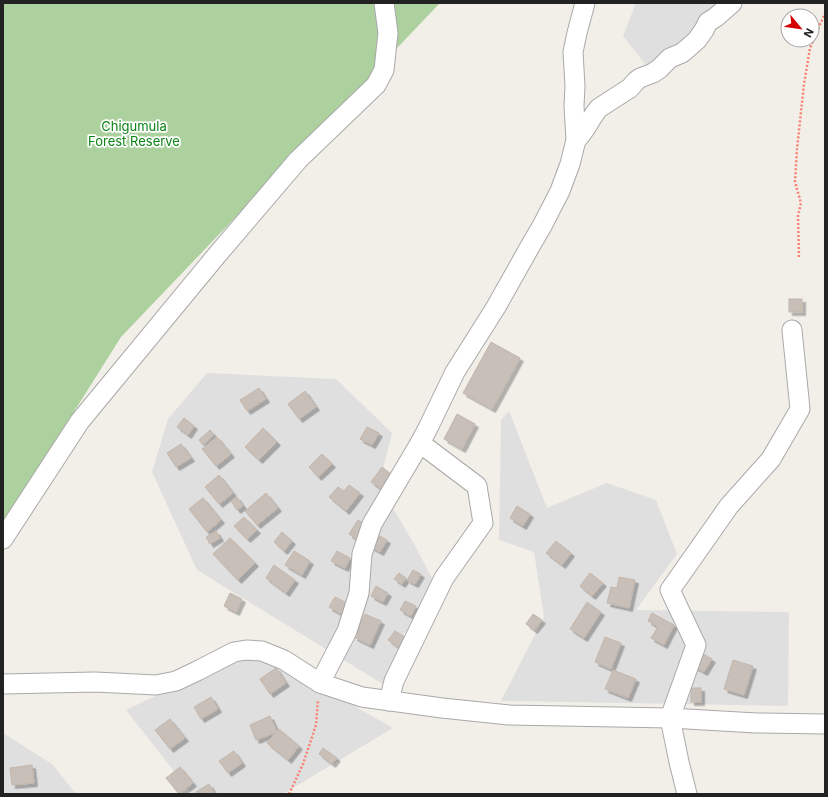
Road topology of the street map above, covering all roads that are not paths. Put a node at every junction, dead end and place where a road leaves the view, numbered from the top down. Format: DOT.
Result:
graph roads {
  1 [pos="384,3"];
  2 [pos="585,3"];
  3 [pos="732,3"];
  4 [pos="576,140"];
  5 [pos="792,330"];
  6 [pos="420,443"];
  7 [pos="3,539"];
  8 [pos="320,683"];
  9 [pos="3,684"];
  10 [pos="389,701"];
  11 [pos="670,718"];
  12 [pos="825,724"];
  13 [pos="687,794"];
  1 -- 7 [label="street"];
  2 -- 4 [label="street"];
  3 -- 4 [label="street"];
  4 -- 6 [label="street"];
  5 -- 11 [label="street"];
  6 -- 8 [label="street"];
  6 -- 10 [label="street"];
  8 -- 9 [label="street"];
  8 -- 10 [label="street"];
  10 -- 11 [label="street"];
  11 -- 12 [label="street"];
  11 -- 13 [label="street"];
}
